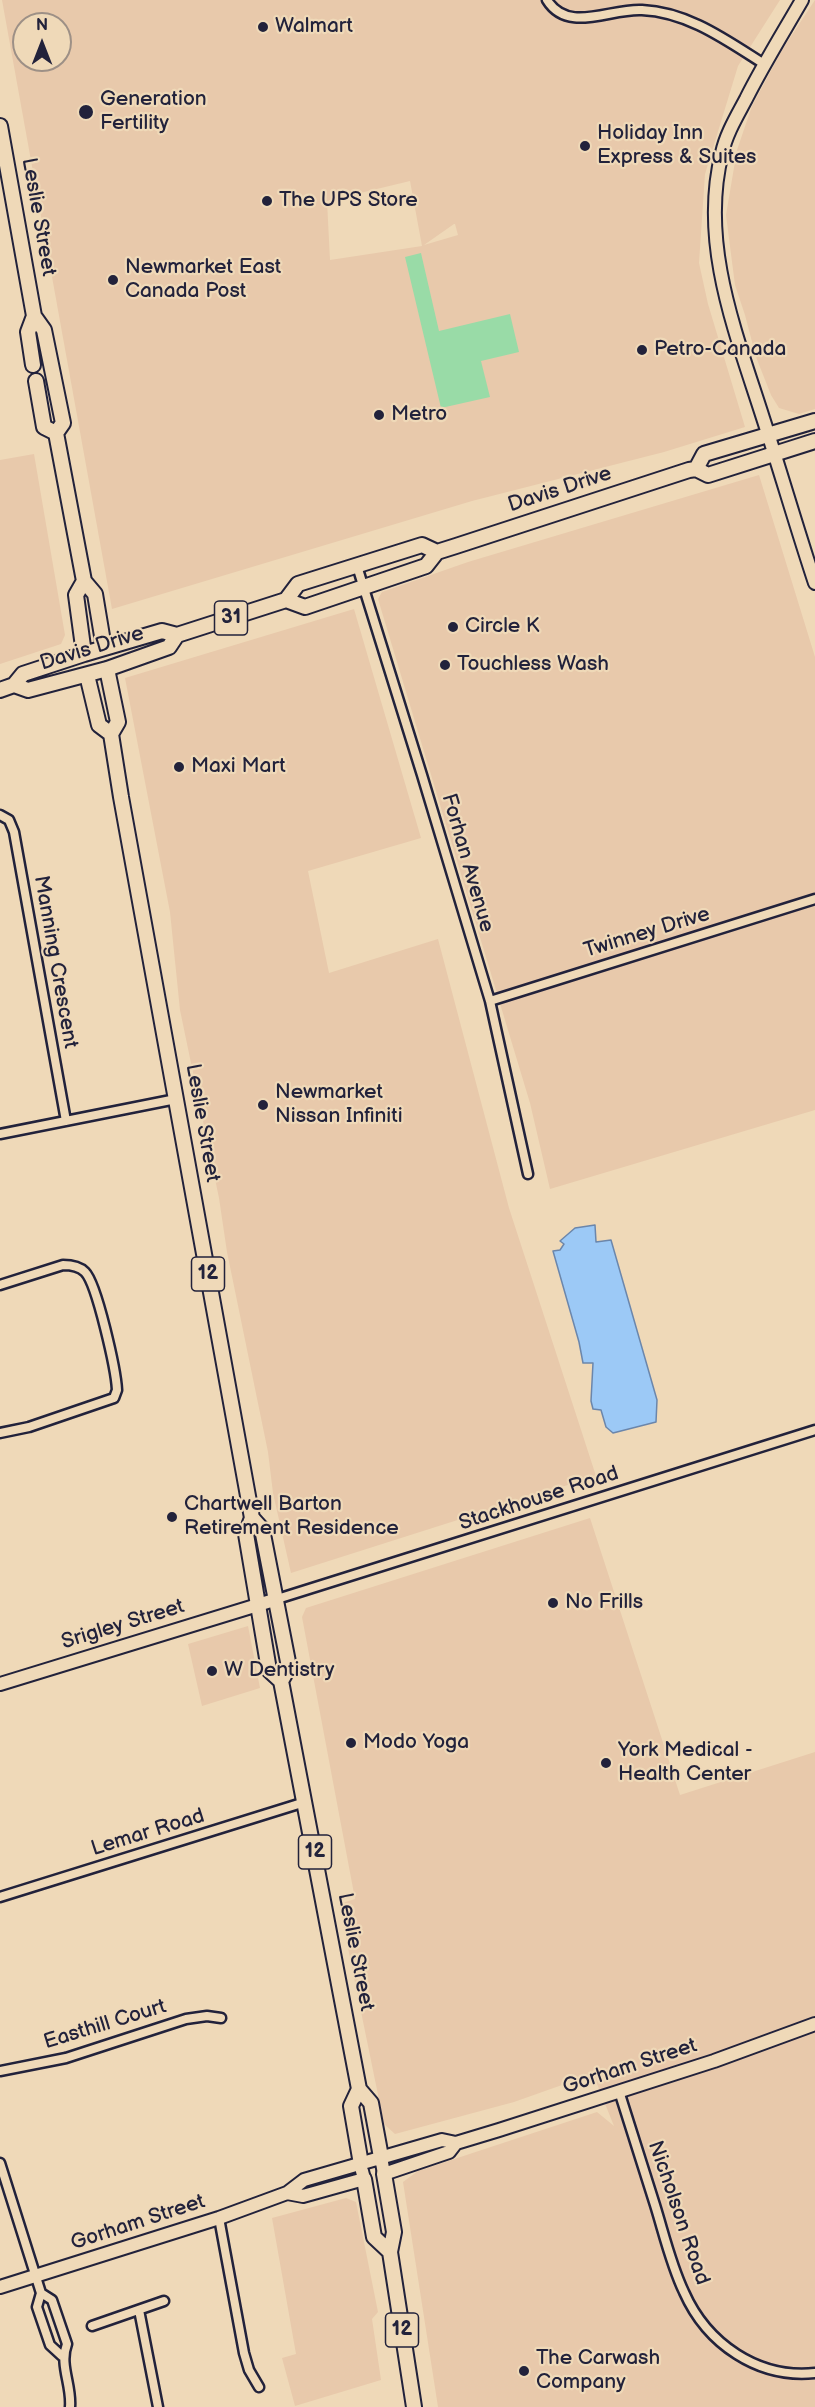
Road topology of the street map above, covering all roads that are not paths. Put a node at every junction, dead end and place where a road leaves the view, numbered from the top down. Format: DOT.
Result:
graph roads {
  1 [pos="547,0"];
  2 [pos="802,0"];
  3 [pos="764,64"];
  4 [pos="0,126"];
  5 [pos="34,316"];
  6 [pos="33,365"];
  7 [pos="36,381"];
  8 [pos="815,421"];
  9 [pos="56,433"];
  10 [pos="768,435"];
  11 [pos="815,441"];
  12 [pos="774,454"];
  13 [pos="696,469"];
  14 [pos="437,552"];
  15 [pos="357,566"];
  16 [pos="84,582"];
  17 [pos="815,584"];
  18 [pos="365,588"];
  19 [pos="286,600"];
  20 [pos="177,635"];
  21 [pos="104,648"];
  22 [pos="84,654"];
  23 [pos="107,669"];
  24 [pos="87,675"];
  25 [pos="14,685"];
  26 [pos="0,690"];
  27 [pos="111,734"];
  28 [pos="0,815"];
  29 [pos="815,899"];
  30 [pos="490,1001"];
  31 [pos="176,1099"];
  32 [pos="66,1121"];
  33 [pos="0,1134"];
  34 [pos="528,1174"];
  35 [pos="0,1285"];
  36 [pos="815,1430"];
  37 [pos="0,1433"];
  38 [pos="252,1518"];
  39 [pos="274,1600"];
  40 [pos="258,1604"];
  41 [pos="281,1681"];
  42 [pos="0,1684"];
  43 [pos="305,1802"];
  44 [pos="0,1897"];
  45 [pos="221,2018"];
  46 [pos="815,2024"];
  47 [pos="0,2071"];
  48 [pos="359,2089"];
  49 [pos="619,2091"];
  50 [pos="456,2143"];
  51 [pos="381,2157"];
  52 [pos="0,2163"];
  53 [pos="361,2164"];
  54 [pos="384,2174"];
  55 [pos="364,2180"];
  56 [pos="287,2193"];
  57 [pos="219,2218"];
  58 [pos="390,2252"];
  59 [pos="35,2276"];
  60 [pos="0,2287"];
  61 [pos="41,2293"];
  62 [pos="164,2301"];
  63 [pos="139,2310"];
  64 [pos="92,2326"];
  65 [pos="62,2356"];
  66 [pos="815,2373"];
  67 [pos="259,2387"];
  68 [pos="70,2407"];
  69 [pos="158,2407"];
  70 [pos="414,2407"];
  1 -- 3 [label="street"];
  2 -- 3 [label="street"];
  3 -- 10 [label="street"];
  4 -- 5 [label="main road, Leslie Street / 12"];
  5 -- 6 [label="main road, Leslie Street / 12"];
  5 -- 9 [label="main road, Leslie Street / 12"];
  6 -- 7 [label="street, Leslie Street / 12"];
  7 -- 9 [label="main road, Leslie Street / 12"];
  8 -- 10 [label="main road, Davis Drive / 31"];
  9 -- 16 [label="main road, Leslie Street / 12"];
  10 -- 12 [label="street"];
  10 -- 13 [label="main road, Davis Drive / 31"];
  11 -- 12 [label="main road, Davis Drive / 31"];
  12 -- 13 [label="main road, Davis Drive / 31"];
  12 -- 17 [label="street"];
  13 -- 14 [label="main road, Davis Drive / 31"];
  14 -- 15 [label="main road, Davis Drive / 31"];
  14 -- 18 [label="main road, Davis Drive / 31"];
  15 -- 18 [label="street, Forhan Avenue"];
  15 -- 19 [label="main road, Davis Drive / 31"];
  16 -- 21 [label="main road, Leslie Street / 12"];
  16 -- 22 [label="main road, Leslie Street / 12"];
  18 -- 19 [label="main road, Davis Drive / 31"];
  18 -- 30 [label="street, Forhan Avenue"];
  19 -- 20 [label="main road, Davis Drive / 31"];
  20 -- 21 [label="main road, Davis Drive / 31"];
  20 -- 23 [label="main road, Davis Drive / 31"];
  21 -- 22 [label="main road, Davis Drive / 31"];
  21 -- 23 [label="street, Leslie Street / 12"];
  22 -- 24 [label="street, Leslie Street / 12"];
  22 -- 25 [label="main road, Davis Drive / 31"];
  23 -- 24 [label="main road, Davis Drive / 31"];
  23 -- 27 [label="main road, Leslie Street / 12"];
  24 -- 25 [label="main road, Davis Drive / 31"];
  24 -- 27 [label="main road, Leslie Street / 12"];
  25 -- 26 [label="main road, Davis Drive / 31"];
  27 -- 31 [label="main road, Leslie Street / 12"];
  28 -- 32 [label="street, Manning Crescent"];
  29 -- 30 [label="street, Twinney Drive"];
  30 -- 34 [label="street, Forhan Avenue"];
  31 -- 32 [label="street"];
  31 -- 38 [label="main road, Leslie Street / 12"];
  32 -- 33 [label="street"];
  35 -- 37 [label="street"];
  36 -- 39 [label="street, Stackhouse Road"];
  38 -- 39 [label="main road, Leslie Street / 12"];
  38 -- 40 [label="main road, Leslie Street / 12"];
  39 -- 40 [label="street, Srigley Street"];
  39 -- 41 [label="main road, Leslie Street / 12"];
  40 -- 41 [label="main road, Leslie Street / 12"];
  40 -- 42 [label="street, Srigley Street"];
  41 -- 43 [label="main road, Leslie Street / 12"];
  43 -- 44 [label="street, Lemar Road"];
  43 -- 48 [label="main road, Leslie Street / 12"];
  45 -- 47 [label="street, Easthill Court"];
  46 -- 49 [label="street, Gorham Street"];
  48 -- 51 [label="main road, Leslie Street / 12"];
  48 -- 53 [label="main road, Leslie Street / 12"];
  49 -- 50 [label="street, Gorham Street"];
  49 -- 66 [label="street, Nicholson Road"];
  50 -- 51 [label="street, Gorham Street"];
  50 -- 54 [label="street, Gorham Street"];
  51 -- 53 [label="street, Gorham Street"];
  51 -- 54 [label="street, Leslie Street / 12"];
  52 -- 59 [label="street"];
  53 -- 55 [label="street, Leslie Street / 12"];
  53 -- 56 [label="street, Gorham Street"];
  54 -- 55 [label="street, Gorham Street"];
  54 -- 58 [label="main road, Leslie Street / 12"];
  55 -- 56 [label="street, Gorham Street"];
  55 -- 58 [label="main road, Leslie Street / 12"];
  56 -- 57 [label="street, Gorham Street"];
  57 -- 59 [label="street, Gorham Street"];
  57 -- 67 [label="street"];
  58 -- 70 [label="main road, Leslie Street / 12"];
  59 -- 60 [label="street, Gorham Street"];
  59 -- 61 [label="street"];
  61 -- 65 [label="street"];
  61 -- 65 [label="street"];
  62 -- 63 [label="street"];
  63 -- 64 [label="street"];
  63 -- 69 [label="street"];
  65 -- 68 [label="street"];
}
